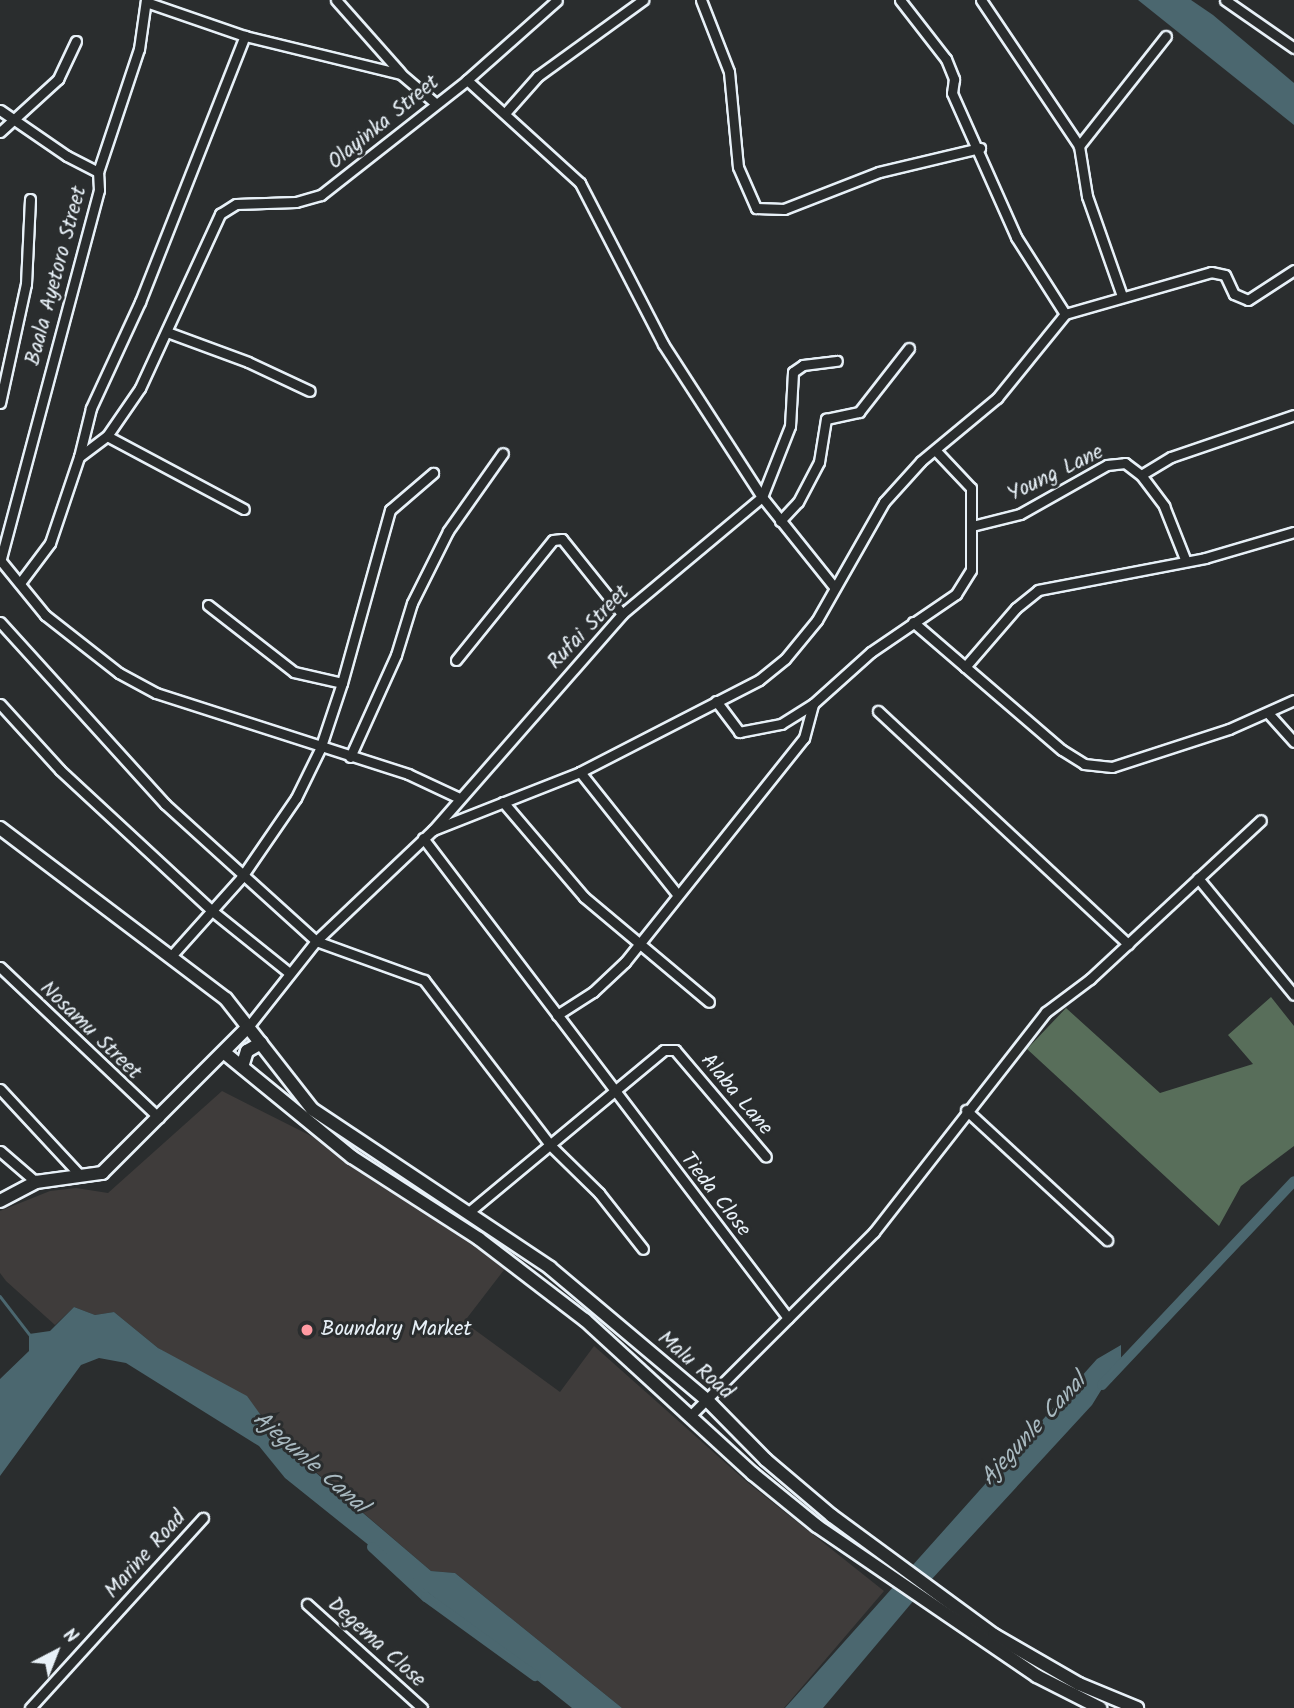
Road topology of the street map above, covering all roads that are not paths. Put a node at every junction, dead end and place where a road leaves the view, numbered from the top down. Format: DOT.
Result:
graph roads {
  1 [pos="336,0"];
  2 [pos="540,0"];
  3 [pos="557,0"];
  4 [pos="643,0"];
  5 [pos="701,0"];
  6 [pos="900,0"];
  7 [pos="981,0"];
  8 [pos="1226,0"];
  9 [pos="146,1"];
  10 [pos="545,10"];
  11 [pos="245,36"];
  12 [pos="1166,36"];
  13 [pos="76,41"];
  14 [pos="1294,48"];
  15 [pos="401,74"];
  16 [pos="467,80"];
  17 [pos="434,102"];
  18 [pos="0,110"];
  19 [pos="506,112"];
  20 [pos="11,120"];
  21 [pos="0,132"];
  22 [pos="1079,146"];
  23 [pos="980,148"];
  24 [pos="98,172"];
  25 [pos="30,199"];
  26 [pos="1294,270"];
  27 [pos="1122,296"];
  28 [pos="1065,314"];
  29 [pos="167,332"];
  30 [pos="909,348"];
  31 [pos="837,361"];
  32 [pos="310,391"];
  33 [pos="0,403"];
  34 [pos="1294,415"];
  35 [pos="107,436"];
  36 [pos="936,451"];
  37 [pos="503,453"];
  38 [pos="79,457"];
  39 [pos="433,473"];
  40 [pos="1142,475"];
  41 [pos="762,497"];
  42 [pos="244,509"];
  43 [pos="780,521"];
  44 [pos="972,526"];
  45 [pos="1294,532"];
  46 [pos="1185,559"];
  47 [pos="0,562"];
  48 [pos="20,583"];
  49 [pos="834,587"];
  50 [pos="208,606"];
  51 [pos="622,614"];
  52 [pos="0,622"];
  53 [pos="913,622"];
  54 [pos="456,660"];
  55 [pos="965,667"];
  56 [pos="342,683"];
  57 [pos="1294,700"];
  58 [pos="716,701"];
  59 [pos="0,704"];
  60 [pos="813,704"];
  61 [pos="878,711"];
  62 [pos="1268,713"];
  63 [pos="1294,742"];
  64 [pos="320,749"];
  65 [pos="349,757"];
  66 [pos="580,772"];
  67 [pos="457,797"];
  68 [pos="502,802"];
  69 [pos="1261,820"];
  70 [pos="0,828"];
  71 [pos="433,830"];
  72 [pos="423,838"];
  73 [pos="241,878"];
  74 [pos="1198,878"];
  75 [pos="677,894"];
  76 [pos="211,910"];
  77 [pos="316,941"];
  78 [pos="637,942"];
  79 [pos="1128,944"];
  80 [pos="172,955"];
  81 [pos="0,967"];
  82 [pos="288,972"];
  83 [pos="1294,995"];
  84 [pos="709,1002"];
  85 [pos="556,1015"];
  86 [pos="246,1023"];
  87 [pos="261,1043"];
  88 [pos="226,1054"];
  89 [pos="242,1067"];
  90 [pos="0,1089"];
  91 [pos="614,1094"];
  92 [pos="966,1111"];
  93 [pos="159,1118"];
  94 [pos="550,1145"];
  95 [pos="0,1151"];
  96 [pos="766,1157"];
  97 [pos="78,1173"];
  98 [pos="36,1182"];
  99 [pos="0,1201"];
  100 [pos="470,1211"];
  101 [pos="491,1225"];
  102 [pos="479,1238"];
  103 [pos="1107,1240"];
  104 [pos="643,1249"];
  105 [pos="788,1318"];
  106 [pos="707,1400"];
  107 [pos="690,1416"];
  108 [pos="203,1518"];
  109 [pos="931,1598"];
  110 [pos="307,1604"];
  111 [pos="416,1706"];
  112 [pos="30,1708"];
  113 [pos="1100,1708"];
  114 [pos="1137,1708"];
  1 -- 15 [label="street"];
  2 -- 10 [label="street"];
  3 -- 10 [label="street, Olayinka Street"];
  4 -- 19 [label="street"];
  5 -- 23 [label="street"];
  6 -- 23 [label="street"];
  7 -- 22 [label="street"];
  8 -- 14 [label="street"];
  9 -- 11 [label="street"];
  9 -- 24 [label="street, Baala Ayetoro Street"];
  10 -- 16 [label="street, Olayinka Street"];
  11 -- 15 [label="street"];
  11 -- 38 [label="street"];
  12 -- 22 [label="street"];
  13 -- 20 [label="street"];
  15 -- 17 [label="street"];
  16 -- 17 [label="street, Olayinka Street"];
  16 -- 19 [label="street"];
  17 -- 29 [label="street, Olayinka Street"];
  18 -- 20 [label="street"];
  19 -- 41 [label="street"];
  20 -- 21 [label="street"];
  20 -- 24 [label="street"];
  22 -- 27 [label="street"];
  23 -- 28 [label="street"];
  24 -- 47 [label="street, Baala Ayetoro Street"];
  25 -- 33 [label="street"];
  26 -- 27 [label="street"];
  27 -- 28 [label="street"];
  28 -- 36 [label="street"];
  29 -- 32 [label="street"];
  29 -- 35 [label="street"];
  30 -- 43 [label="street"];
  31 -- 41 [label="street"];
  34 -- 40 [label="street"];
  35 -- 38 [label="street"];
  35 -- 42 [label="street"];
  36 -- 44 [label="street"];
  36 -- 49 [label="street"];
  37 -- 65 [label="street"];
  38 -- 48 [label="street"];
  39 -- 56 [label="street"];
  40 -- 44 [label="street, Young Lane"];
  40 -- 46 [label="street"];
  41 -- 43 [label="street"];
  41 -- 51 [label="street, Rufai Street"];
  43 -- 49 [label="street"];
  44 -- 53 [label="street"];
  45 -- 46 [label="street"];
  46 -- 55 [label="street"];
  47 -- 48 [label="street"];
  48 -- 64 [label="street"];
  49 -- 58 [label="street"];
  50 -- 56 [label="street"];
  51 -- 54 [label="street"];
  51 -- 67 [label="street, Rufai Street"];
  52 -- 73 [label="street"];
  53 -- 55 [label="street"];
  53 -- 60 [label="street"];
  55 -- 62 [label="street"];
  56 -- 64 [label="street"];
  57 -- 62 [label="street"];
  58 -- 60 [label="street"];
  58 -- 66 [label="street"];
  59 -- 76 [label="street"];
  60 -- 75 [label="street"];
  61 -- 79 [label="street"];
  62 -- 63 [label="street"];
  64 -- 65 [label="street"];
  64 -- 73 [label="street"];
  65 -- 67 [label="street"];
  66 -- 68 [label="street"];
  66 -- 75 [label="street"];
  67 -- 71 [label="street, Rufai Street"];
  68 -- 71 [label="street"];
  68 -- 78 [label="street"];
  69 -- 74 [label="street"];
  70 -- 80 [label="main road, Malu Road"];
  71 -- 72 [label="street"];
  72 -- 77 [label="street"];
  72 -- 85 [label="street, Tieda Close"];
  73 -- 76 [label="street"];
  73 -- 77 [label="street"];
  74 -- 79 [label="street"];
  74 -- 83 [label="street"];
  75 -- 78 [label="street"];
  76 -- 80 [label="street"];
  76 -- 82 [label="street"];
  77 -- 82 [label="street"];
  77 -- 94 [label="street"];
  78 -- 84 [label="street"];
  78 -- 85 [label="street"];
  79 -- 92 [label="street"];
  80 -- 86 [label="main road, Malu Road"];
  81 -- 93 [label="street, Nosamu Street"];
  82 -- 86 [label="street"];
  85 -- 91 [label="street, Tieda Close"];
  86 -- 87 [label="main road, Malu Road"];
  86 -- 88 [label="main road"];
  87 -- 89 [label="main road"];
  87 -- 100 [label="main road, Malu Road"];
  88 -- 89 [label="main road, Malu Road"];
  88 -- 93 [label="main road"];
  89 -- 102 [label="main road, Malu Road"];
  90 -- 97 [label="street"];
  91 -- 94 [label="street"];
  91 -- 96 [label="street, Alaba Lane"];
  91 -- 105 [label="street, Tieda Close"];
  92 -- 103 [label="street"];
  92 -- 105 [label="street"];
  93 -- 97 [label="main road"];
  94 -- 100 [label="street"];
  94 -- 104 [label="street"];
  95 -- 98 [label="street"];
  97 -- 98 [label="main road"];
  98 -- 99 [label="main road"];
  100 -- 101 [label="main road, Malu Road"];
  101 -- 102 [label="main road"];
  101 -- 106 [label="main road, Malu Road"];
  102 -- 107 [label="main road, Malu Road"];
  105 -- 106 [label="street"];
  106 -- 107 [label="street"];
  106 -- 109 [label="main road, Malu Road"];
  107 -- 109 [label="main road, Malu Road"];
  108 -- 112 [label="street, Marine Road"];
  109 -- 113 [label="main road, Malu Road"];
  109 -- 114 [label="main road, Malu Road"];
  110 -- 111 [label="street, Degema Close"];
}
